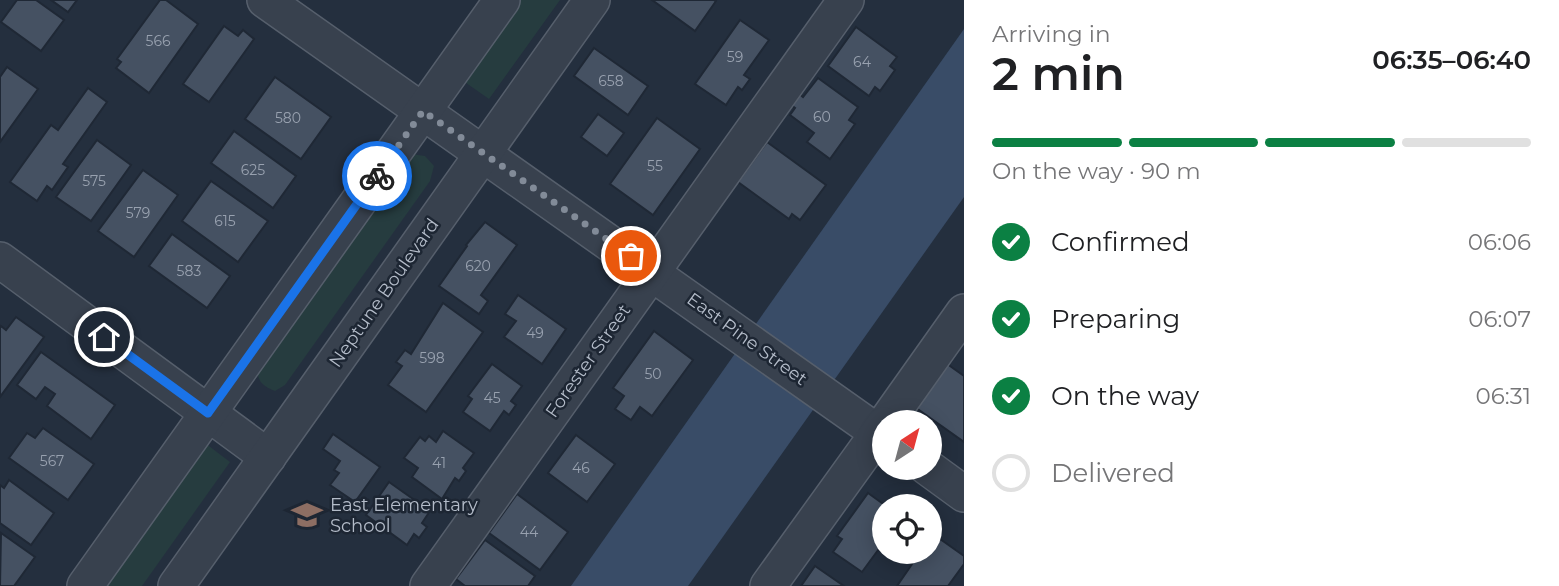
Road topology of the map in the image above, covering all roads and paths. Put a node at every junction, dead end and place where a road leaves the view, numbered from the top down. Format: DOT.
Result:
graph roads {
  1 [pos="265,0"];
  2 [pos="502,0"];
  3 [pos="592,0"];
  4 [pos="846,0"];
  5 [pos="423,111"];
  6 [pos="484,153"];
  7 [pos="0,260"];
  8 [pos="652,271"];
  9 [pos="964,312"];
  10 [pos="896,410"];
  11 [pos="208,413"];
  12 [pos="872,423"];
  13 [pos="872,444"];
  14 [pos="268,457"];
  15 [pos="942,478"];
  16 [pos="964,494"];
  17 [pos="85,586"];
  18 [pos="176,586"];
  19 [pos="428,586"];
  20 [pos="768,586"];
  1 -- 5 [label="street, East Pine Street"];
  2 -- 5 [label="street"];
  3 -- 6 [label="street, Neptune Boulevard"];
  4 -- 8 [label="street, Forester Street"];
  5 -- 6 [label="street, East Pine Street"];
  5 -- 11 [label="street"];
  6 -- 8 [label="street, East Pine Street"];
  6 -- 14 [label="street, Neptune Boulevard"];
  7 -- 11 [label="street"];
  8 -- 12 [label="street, East Pine Street"];
  8 -- 19 [label="street, Forester Street"];
  9 -- 10 [label="street"];
  11 -- 14 [label="street"];
  11 -- 17 [label="street"];
  13 -- 20 [label="street"];
  14 -- 18 [label="street, Neptune Boulevard"];
  15 -- 16 [label="street"];
}
